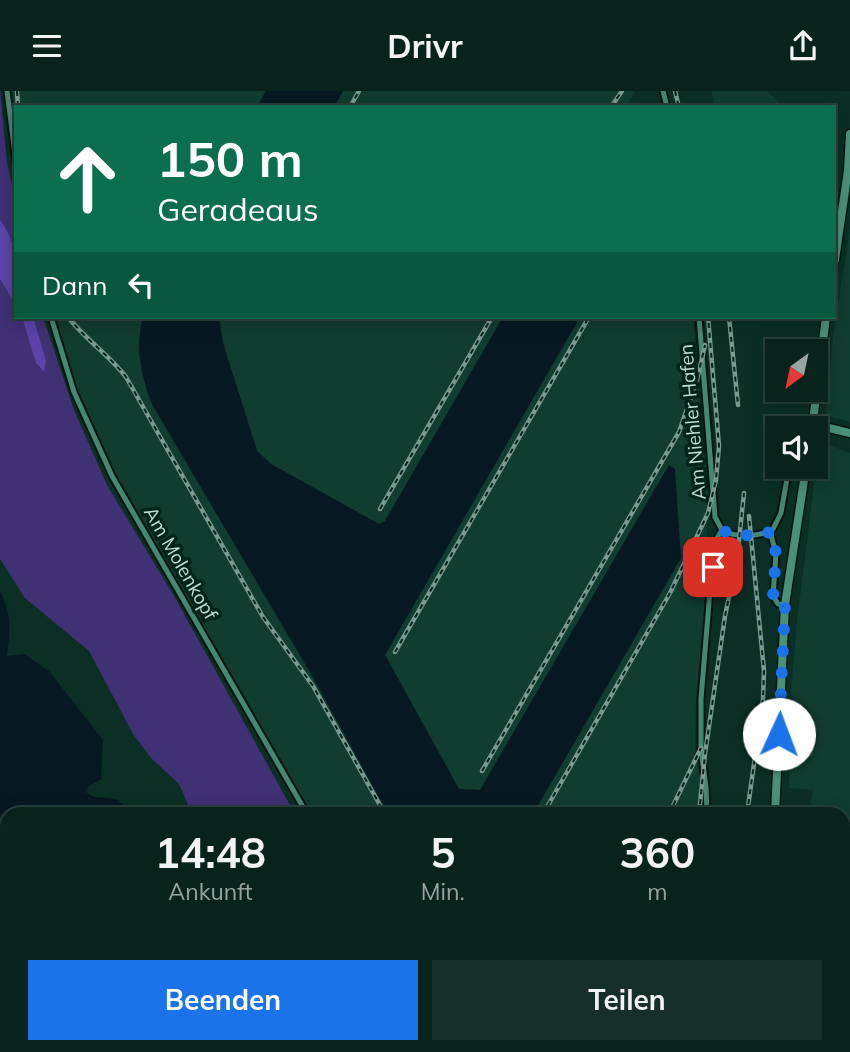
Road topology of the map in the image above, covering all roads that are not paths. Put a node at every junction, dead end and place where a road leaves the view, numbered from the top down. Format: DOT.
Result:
graph roads {
  1 [pos="7,91"];
  2 [pos="850,134"];
  3 [pos="14,146"];
  4 [pos="849,171"];
  5 [pos="836,254"];
  6 [pos="52,319"];
  7 [pos="699,319"];
  8 [pos="826,319"];
  9 [pos="812,416"];
  10 [pos="828,430"];
  11 [pos="850,433"];
  12 [pos="787,479"];
  13 [pos="804,479"];
  14 [pos="722,530"];
  15 [pos="770,532"];
  16 [pos="785,605"];
  17 [pos="303,807"];
  18 [pos="706,807"];
  19 [pos="775,807"];
  1 -- 3 [label="street"];
  2 -- 4 [label="main road"];
  4 -- 5 [label="main road"];
  6 -- 17 [label="street, Am Molenkopf"];
  7 -- 14 [label="street, Am Niehler Hafen"];
  8 -- 9 [label="main road"];
  10 -- 11 [label="main road"];
  12 -- 15 [label="street"];
  13 -- 16 [label="main road"];
  14 -- 15 [label="street"];
  14 -- 18 [label="street"];
  15 -- 16 [label="street"];
  16 -- 19 [label="main road"];
}
